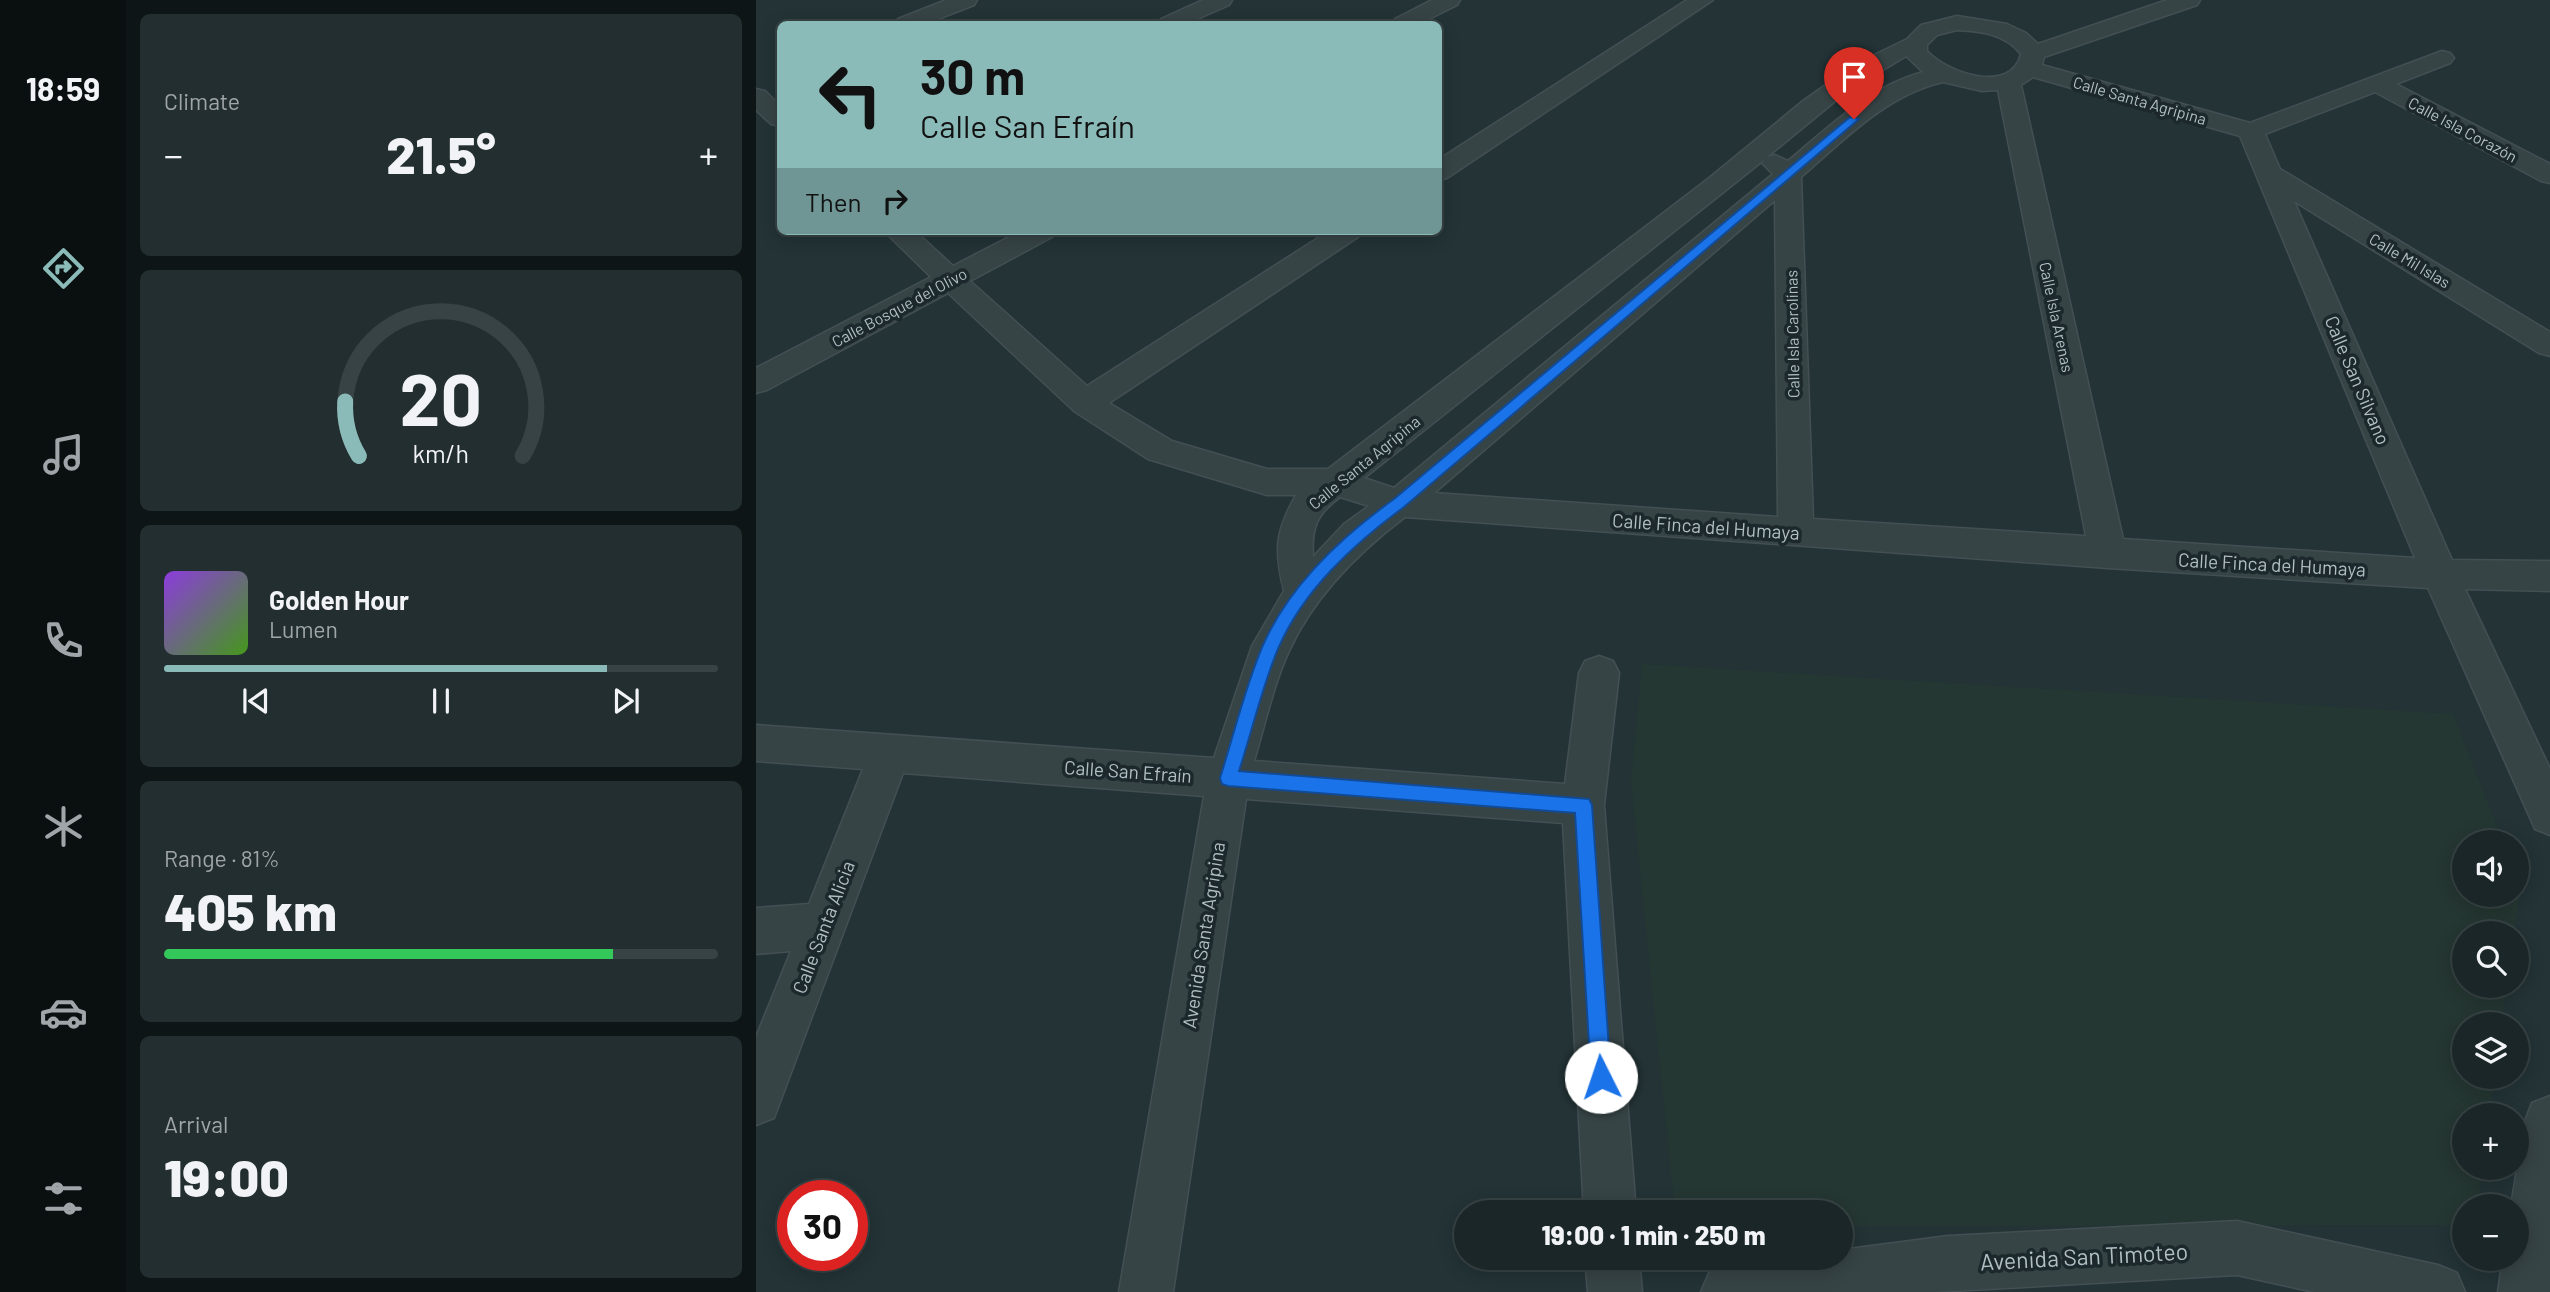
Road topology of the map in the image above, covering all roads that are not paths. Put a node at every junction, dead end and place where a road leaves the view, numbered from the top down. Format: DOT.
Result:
graph roads {
  1 [pos="966,0"];
  2 [pos="1221,0"];
  3 [pos="1449,0"];
  4 [pos="1702,0"];
  5 [pos="2189,0"];
  6 [pos="914,21"];
  7 [pos="1176,21"];
  8 [pos="1409,21"];
  9 [pos="1915,44"];
  10 [pos="2442,58"];
  11 [pos="2024,68"];
  12 [pos="1942,75"];
  13 [pos="2376,83"];
  14 [pos="760,87"];
  15 [pos="777,115"];
  16 [pos="2251,131"];
  17 [pos="1759,152"];
  18 [pos="1442,169"];
  19 [pos="1788,173"];
  20 [pos="2270,174"];
  21 [pos="2550,175"];
  22 [pos="902,235"];
  23 [pos="1034,235"];
  24 [pos="1342,235"];
  25 [pos="950,280"];
  26 [pos="2550,346"];
  27 [pos="756,382"];
  28 [pos="1085,402"];
  29 [pos="1267,482"];
  30 [pos="1336,482"];
  31 [pos="1399,503"];
  32 [pos="1296,524"];
  33 [pos="1796,531"];
  34 [pos="2108,554"];
  35 [pos="2440,574"];
  36 [pos="2550,576"];
  37 [pos="1303,592"];
  38 [pos="1599,673"];
  39 [pos="756,743"];
  40 [pos="890,753"];
  41 [pos="1228,778"];
  42 [pos="1583,805"];
  43 [pos="2550,815"];
  44 [pos="824,925"];
  45 [pos="756,931"];
  46 [pos="756,1100"];
  47 [pos="2550,1121"];
  48 [pos="1608,1200"];
  49 [pos="1613,1270"];
  50 [pos="1146,1292"];
  51 [pos="1615,1292"];
  52 [pos="1728,1292"];
  53 [pos="2438,1292"];
  54 [pos="2525,1292"];
  1 -- 6 [label="street"];
  2 -- 7 [label="street"];
  3 -- 8 [label="street"];
  4 -- 18 [label="street"];
  5 -- 11 [label="street"];
  9 -- 11 [label="street, Calle Santa Agripina"];
  9 -- 12 [label="street"];
  9 -- 17 [label="street, Calle Santa Agripina"];
  10 -- 13 [label="street"];
  11 -- 12 [label="street"];
  11 -- 16 [label="street, Calle Santa Agripina"];
  11 -- 34 [label="street, Calle Isla Arenas"];
  12 -- 19 [label="street"];
  13 -- 16 [label="street"];
  13 -- 21 [label="street, Calle Isla Corazón"];
  14 -- 15 [label="street"];
  16 -- 20 [label="street, Calle San Silvano"];
  17 -- 19 [label="street"];
  17 -- 30 [label="street, Calle Santa Agripina"];
  19 -- 31 [label="street"];
  19 -- 33 [label="street, Calle Isla Carolinas"];
  20 -- 26 [label="street, Calle Mil Islas"];
  20 -- 35 [label="street, Calle San Silvano"];
  22 -- 25 [label="street, Calle Finca del Humaya"];
  23 -- 25 [label="street, Calle Bosque del Olivo"];
  24 -- 28 [label="street"];
  25 -- 27 [label="street, Calle Bosque del Olivo"];
  25 -- 28 [label="street, Calle Finca del Humaya"];
  28 -- 29 [label="street, Calle Finca del Humaya"];
  29 -- 30 [label="street, Calle Finca del Humaya"];
  29 -- 32 [label="street"];
  30 -- 31 [label="street, Calle Finca del Humaya"];
  30 -- 32 [label="street, Calle Santa Agripina"];
  31 -- 33 [label="street, Calle Finca del Humaya"];
  31 -- 37 [label="street"];
  32 -- 37 [label="street, Calle Santa Agripina"];
  33 -- 34 [label="street, Calle Finca del Humaya"];
  34 -- 35 [label="street, Calle Finca del Humaya"];
  35 -- 36 [label="street"];
  35 -- 43 [label="street, Calle San Silvano"];
  37 -- 41 [label="street, Avenida Santa Agripina"];
  38 -- 42 [label="street"];
  39 -- 40 [label="street, Calle San Efraín"];
  40 -- 41 [label="street, Calle San Efraín"];
  40 -- 44 [label="street, Calle Santa Alicia"];
  41 -- 42 [label="street, Calle San Efraín"];
  41 -- 50 [label="street, Avenida Santa Agripina"];
  42 -- 48 [label="street"];
  44 -- 45 [label="street"];
  44 -- 46 [label="street, Calle Santa Alicia"];
  47 -- 54 [label="street"];
  49 -- 51 [label="street"];
  52 -- 53 [label="street, Avenida San Timoteo"];
}
